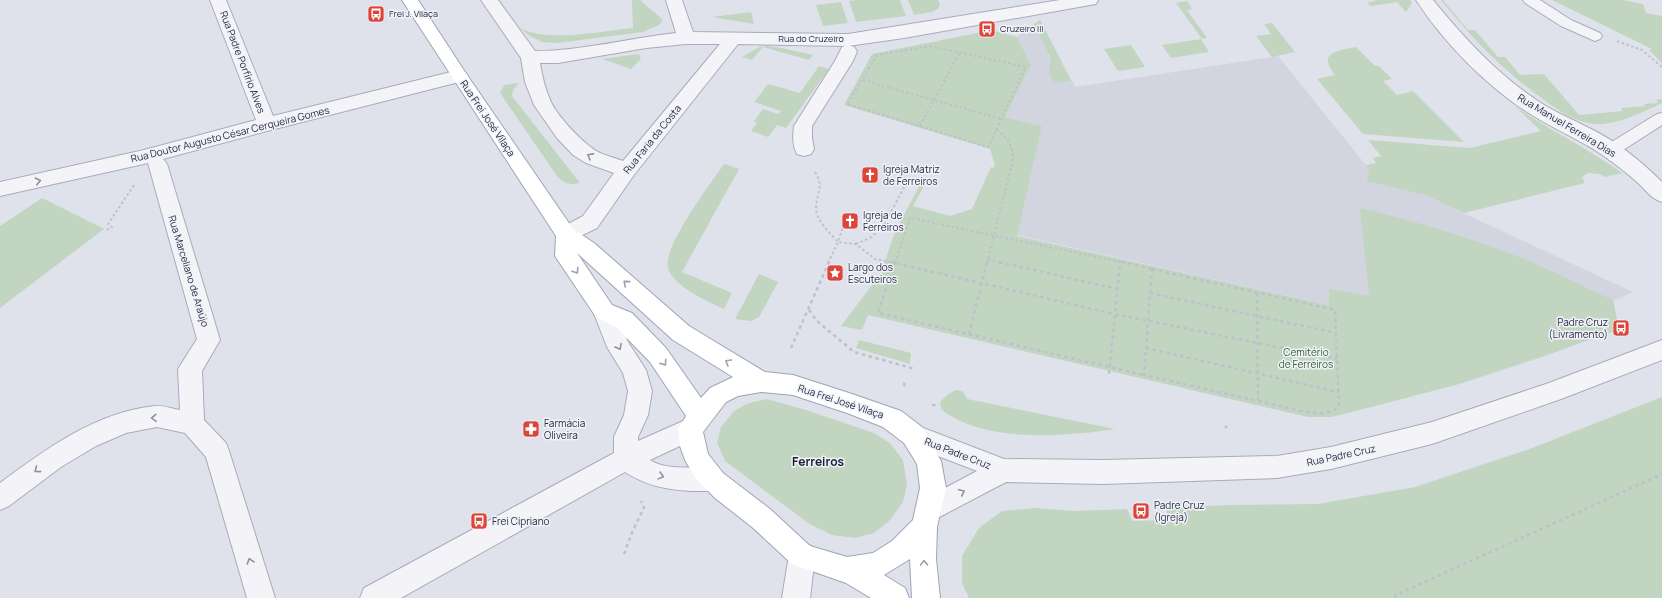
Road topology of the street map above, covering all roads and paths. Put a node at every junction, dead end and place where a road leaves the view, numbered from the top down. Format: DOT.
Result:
graph roads {
  1 [pos="218,0"];
  2 [pos="410,0"];
  3 [pos="489,0"];
  4 [pos="673,0"];
  5 [pos="1090,0"];
  6 [pos="1424,0"];
  7 [pos="1530,0"];
  8 [pos="1595,36"];
  9 [pos="686,38"];
  10 [pos="734,38"];
  11 [pos="848,51"];
  12 [pos="960,52"];
  13 [pos="530,57"];
  14 [pos="1662,67"];
  15 [pos="459,76"];
  16 [pos="862,79"];
  17 [pos="934,100"];
  18 [pos="1662,118"];
  19 [pos="1001,119"];
  20 [pos="267,124"];
  21 [pos="920,126"];
  22 [pos="996,129"];
  23 [pos="804,149"];
  24 [pos="1611,150"];
  25 [pos="157,164"];
  26 [pos="626,170"];
  27 [pos="908,180"];
  28 [pos="134,184"];
  29 [pos="821,187"];
  30 [pos="0,189"];
  31 [pos="1662,195"];
  32 [pos="847,214"];
  33 [pos="107,230"];
  34 [pos="566,234"];
  35 [pos="994,236"];
  36 [pos="838,242"];
  37 [pos="856,244"];
  38 [pos="988,260"];
  39 [pos="1120,263"];
  40 [pos="894,264"];
  41 [pos="1152,269"];
  42 [pos="982,284"];
  43 [pos="1117,289"];
  44 [pos="1150,293"];
  45 [pos="1257,293"];
  46 [pos="808,310"];
  47 [pos="604,311"];
  48 [pos="1114,314"];
  49 [pos="1258,316"];
  50 [pos="1148,320"];
  51 [pos="1336,333"];
  52 [pos="969,334"];
  53 [pos="1258,343"];
  54 [pos="791,348"];
  55 [pos="1146,348"];
  56 [pos="1662,350"];
  57 [pos="1337,359"];
  58 [pos="1109,368"];
  59 [pos="915,369"];
  60 [pos="1258,373"];
  61 [pos="1109,374"];
  62 [pos="1144,375"];
  63 [pos="905,380"];
  64 [pos="761,382"];
  65 [pos="904,386"];
  66 [pos="1338,392"];
  67 [pos="1258,400"];
  68 [pos="695,422"];
  69 [pos="192,424"];
  70 [pos="913,435"];
  71 [pos="626,459"];
  72 [pos="1004,470"];
  73 [pos="1662,474"];
  74 [pos="712,480"];
  75 [pos="639,494"];
  76 [pos="0,498"];
  77 [pos="926,519"];
  78 [pos="624,554"];
  79 [pos="802,555"];
  80 [pos="846,570"];
  81 [pos="261,598"];
  82 [pos="374,598"];
  83 [pos="796,598"];
  84 [pos="895,598"];
  85 [pos="926,598"];
  86 [pos="1395,598"];
  1 -- 20 [label="street, Rua Padre Porfírio Alves"];
  2 -- 15 [label="main road, Rua Frei José Vilaça"];
  3 -- 13 [label="street"];
  4 -- 9 [label="street"];
  5 -- 10 [label="street, Rua do Cruzeiro"];
  6 -- 24 [label="street, Rua Manuel Ferreira Dias"];
  7 -- 8 [label="lane"];
  8 -- 14 [label="path"];
  9 -- 10 [label="street, Rua do Cruzeiro"];
  9 -- 13 [label="street, Rua do Cruzeiro"];
  10 -- 26 [label="street, Rua Faria da Costa"];
  11 -- 23 [label="street"];
  12 -- 16 [label="path"];
  12 -- 17 [label="path"];
  12 -- 19 [label="path"];
  26 -- 13 [label="street, one-way"];
  15 -- 20 [label="street, Rua Doutor Augusto César Cerqueira Gomes"];
  15 -- 34 [label="main road, Rua Frei José Vilaça"];
  16 -- 17 [label="path"];
  16 -- 21 [label="path"];
  17 -- 19 [label="path"];
  17 -- 21 [label="path"];
  18 -- 24 [label="lane"];
  19 -- 22 [label="path"];
  30 -- 20 [label="street, Rua Doutor Augusto César Cerqueira Gomes, one-way"];
  21 -- 22 [label="path"];
  22 -- 35 [label="path"];
  24 -- 31 [label="street, Rua Manuel Ferreira Dias"];
  25 -- 69 [label="street, Rua Marceliano de Araújo"];
  26 -- 34 [label="street, Rua Faria da Costa"];
  27 -- 37 [label="path"];
  28 -- 33 [label="path"];
  29 -- 36 [label="path"];
  32 -- 36 [label="path"];
  34 -- 47 [label="main road, one-way"];
  64 -- 34 [label="main road, Rua Frei José Vilaça, one-way"];
  35 -- 38 [label="path"];
  35 -- 39 [label="path"];
  35 -- 40 [label="path"];
  36 -- 37 [label="path"];
  36 -- 46 [label="path"];
  37 -- 40 [label="path"];
  38 -- 42 [label="path"];
  38 -- 43 [label="path"];
  39 -- 41 [label="path"];
  39 -- 43 [label="path"];
  40 -- 42 [label="path"];
  40 -- 52 [label="path"];
  41 -- 44 [label="path"];
  41 -- 45 [label="path"];
  42 -- 48 [label="path"];
  42 -- 52 [label="path"];
  43 -- 48 [label="path"];
  44 -- 49 [label="path"];
  44 -- 50 [label="path"];
  45 -- 49 [label="path"];
  45 -- 51 [label="path"];
  46 -- 54 [label="path"];
  46 -- 59 [label="path"];
  47 -- 68 [label="main road, one-way"];
  47 -- 71 [label="street, one-way"];
  48 -- 50 [label="path"];
  48 -- 58 [label="path"];
  49 -- 51 [label="path"];
  49 -- 53 [label="path"];
  50 -- 53 [label="path"];
  50 -- 55 [label="path"];
  51 -- 57 [label="path"];
  52 -- 58 [label="path"];
  53 -- 57 [label="path"];
  53 -- 60 [label="path"];
  55 -- 60 [label="path"];
  55 -- 62 [label="path"];
  56 -- 72 [label="street, Rua Padre Cruz"];
  57 -- 66 [label="path"];
  58 -- 61 [label="path"];
  58 -- 62 [label="path"];
  60 -- 66 [label="path"];
  60 -- 67 [label="path"];
  62 -- 67 [label="path"];
  63 -- 65 [label="path"];
  64 -- 68 [label="main road, Rua Frei José Vilaça"];
  64 -- 70 [label="main road, Rua Frei José Vilaça"];
  66 -- 67 [label="path"];
  68 -- 71 [label="street"];
  68 -- 74 [label="main road"];
  69 -- 76 [label="street, one-way"];
  81 -- 69 [label="street, one-way"];
  70 -- 72 [label="street, Rua Padre Cruz"];
  70 -- 77 [label="main road, Rua Frei José Vilaça"];
  71 -- 74 [label="street, one-way"];
  71 -- 82 [label="street"];
  77 -- 72 [label="street, Rua Padre Cruz, one-way"];
  73 -- 86 [label="path"];
  74 -- 79 [label="main road"];
  75 -- 78 [label="path"];
  77 -- 80 [label="main road"];
  85 -- 77 [label="main road, Rua Frei José Vilaça, one-way"];
  79 -- 80 [label="main road"];
  79 -- 83 [label="street"];
  80 -- 84 [label="main road"];
}
